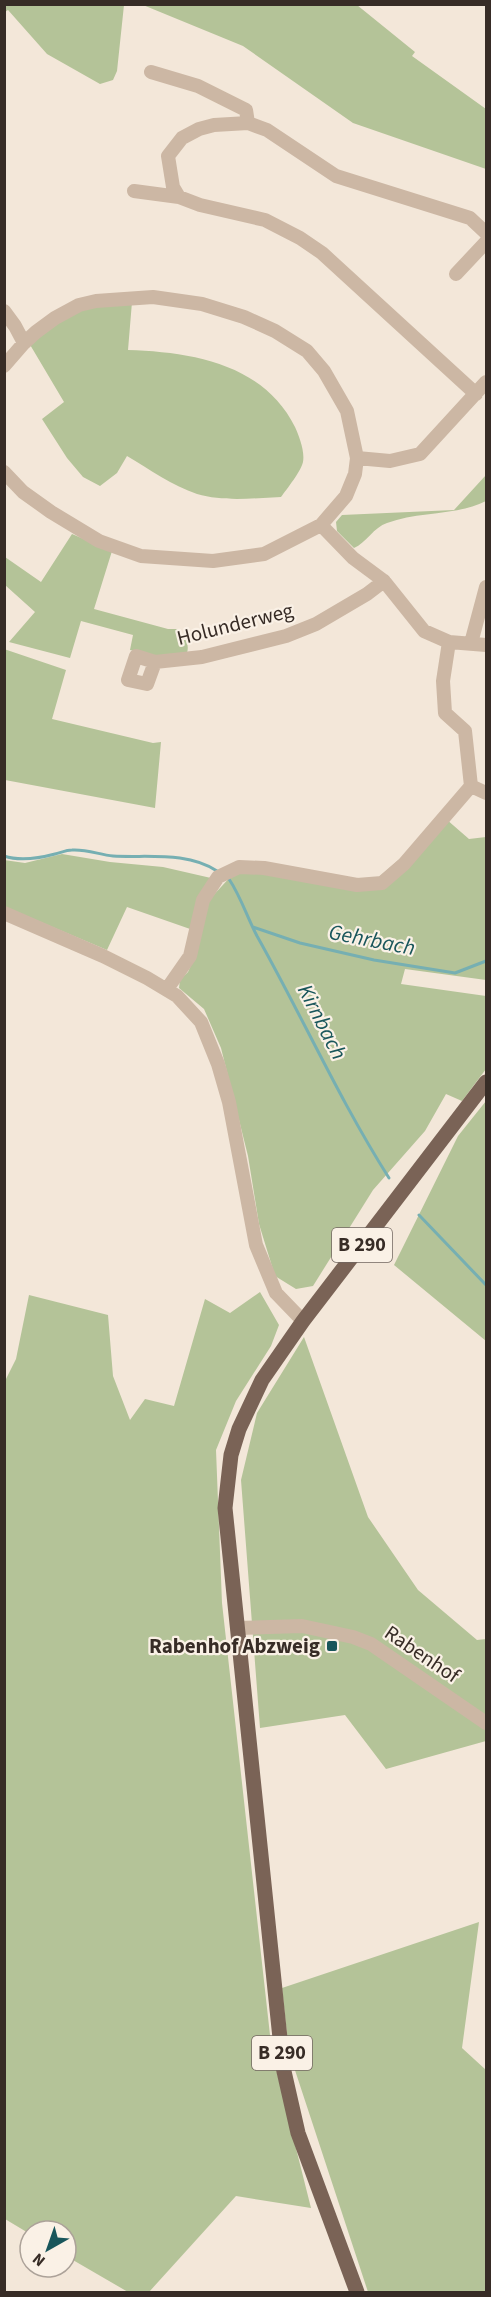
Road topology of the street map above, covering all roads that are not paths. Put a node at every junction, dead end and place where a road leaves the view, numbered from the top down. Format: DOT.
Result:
graph roads {
  1 [pos="151,72"];
  2 [pos="248,123"];
  3 [pos="134,191"];
  4 [pos="179,197"];
  5 [pos="486,233"];
  6 [pos="486,242"];
  7 [pos="456,274"];
  8 [pos="4,311"];
  9 [pos="24,343"];
  10 [pos="4,366"];
  11 [pos="486,382"];
  12 [pos="476,394"];
  13 [pos="357,458"];
  14 [pos="4,472"];
  15 [pos="321,525"];
  16 [pos="384,581"];
  17 [pos="486,587"];
  18 [pos="449,642"];
  19 [pos="471,643"];
  20 [pos="486,645"];
  21 [pos="154,662"];
  22 [pos="471,786"];
  23 [pos="486,794"];
  24 [pos="4,913"];
  25 [pos="167,989"];
  26 [pos="486,1082"];
  27 [pos="303,1322"];
  28 [pos="238,1628"];
  29 [pos="486,1723"];
  30 [pos="357,2292"];
  1 -- 2 [label="street"];
  2 -- 4 [label="street"];
  2 -- 5 [label="street"];
  3 -- 4 [label="street"];
  4 -- 12 [label="street"];
  6 -- 7 [label="street"];
  8 -- 9 [label="street"];
  9 -- 10 [label="street"];
  9 -- 13 [label="street"];
  11 -- 12 [label="street"];
  12 -- 13 [label="street"];
  13 -- 15 [label="street"];
  14 -- 15 [label="street"];
  15 -- 16 [label="street"];
  16 -- 18 [label="street"];
  16 -- 21 [label="street, Holunderweg"];
  17 -- 19 [label="street"];
  18 -- 19 [label="street"];
  18 -- 22 [label="street"];
  19 -- 20 [label="street"];
  22 -- 23 [label="street"];
  22 -- 25 [label="street"];
  24 -- 25 [label="street"];
  25 -- 27 [label="street"];
  26 -- 27 [label="main road, B 290"];
  27 -- 28 [label="main road, B 290"];
  28 -- 29 [label="street, Rabenhof"];
  28 -- 30 [label="main road, B 290"];
}
